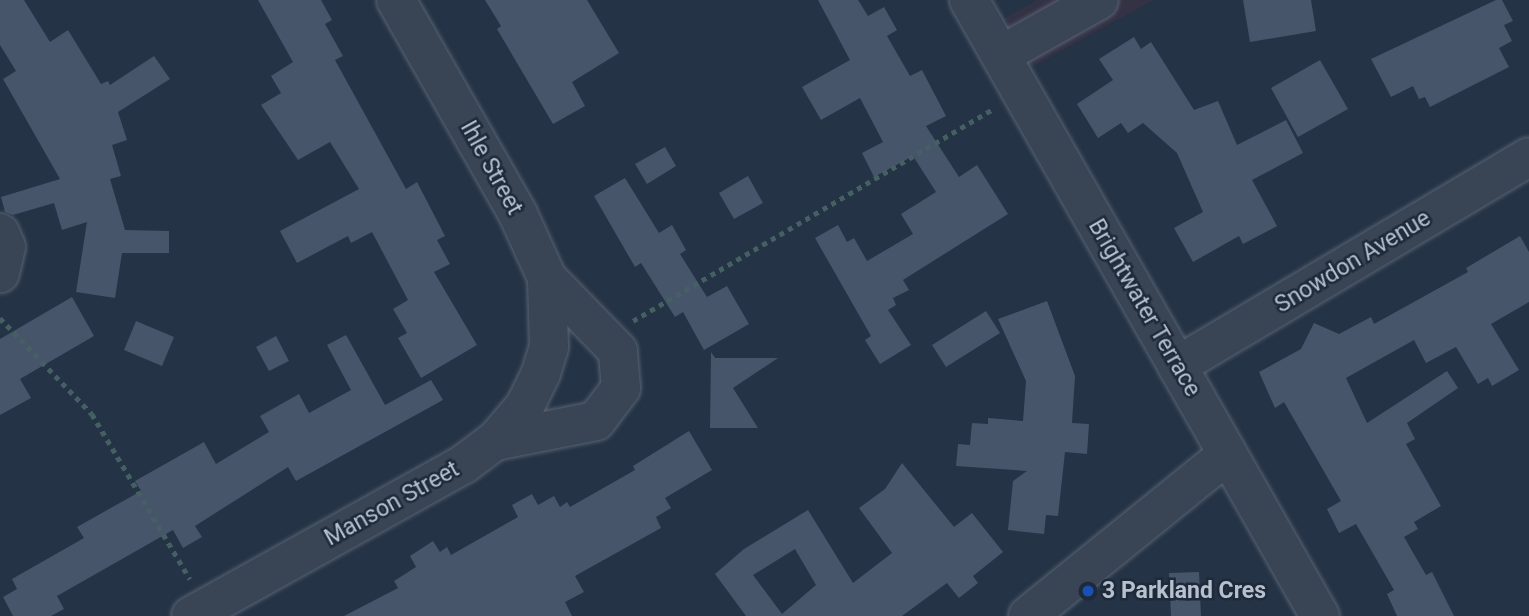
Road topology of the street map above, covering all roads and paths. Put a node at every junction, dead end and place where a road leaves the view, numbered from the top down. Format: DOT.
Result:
graph roads {
  1 [pos="396,0"];
  2 [pos="969,0"];
  3 [pos="1099,0"];
  4 [pos="1000,55"];
  5 [pos="1022,93"];
  6 [pos="1529,157"];
  7 [pos="0,233"];
  8 [pos="0,273"];
  9 [pos="547,278"];
  10 [pos="0,318"];
  11 [pos="605,338"];
  12 [pos="549,347"];
  13 [pos="1177,366"];
  14 [pos="495,441"];
  15 [pos="1228,454"];
  16 [pos="199,611"];
  17 [pos="1028,616"];
  18 [pos="1320,616"];
  1 -- 9 [label="street, Ihle Street"];
  2 -- 4 [label="street, Brightwater Terrace"];
  3 -- 4 [label="street"];
  4 -- 5 [label="street, Brightwater Terrace"];
  5 -- 11 [label="path"];
  5 -- 13 [label="street, Brightwater Terrace"];
  6 -- 13 [label="street, Snowdon Avenue"];
  7 -- 8 [label="street"];
  9 -- 11 [label="street"];
  9 -- 12 [label="street, Ihle Street"];
  10 -- 16 [label="path"];
  11 -- 14 [label="street"];
  12 -- 14 [label="street, Manson Street"];
  13 -- 15 [label="street, Brightwater Terrace"];
  14 -- 16 [label="street, Manson Street"];
  15 -- 17 [label="street"];
  15 -- 18 [label="street, Brightwater Terrace"];
}
